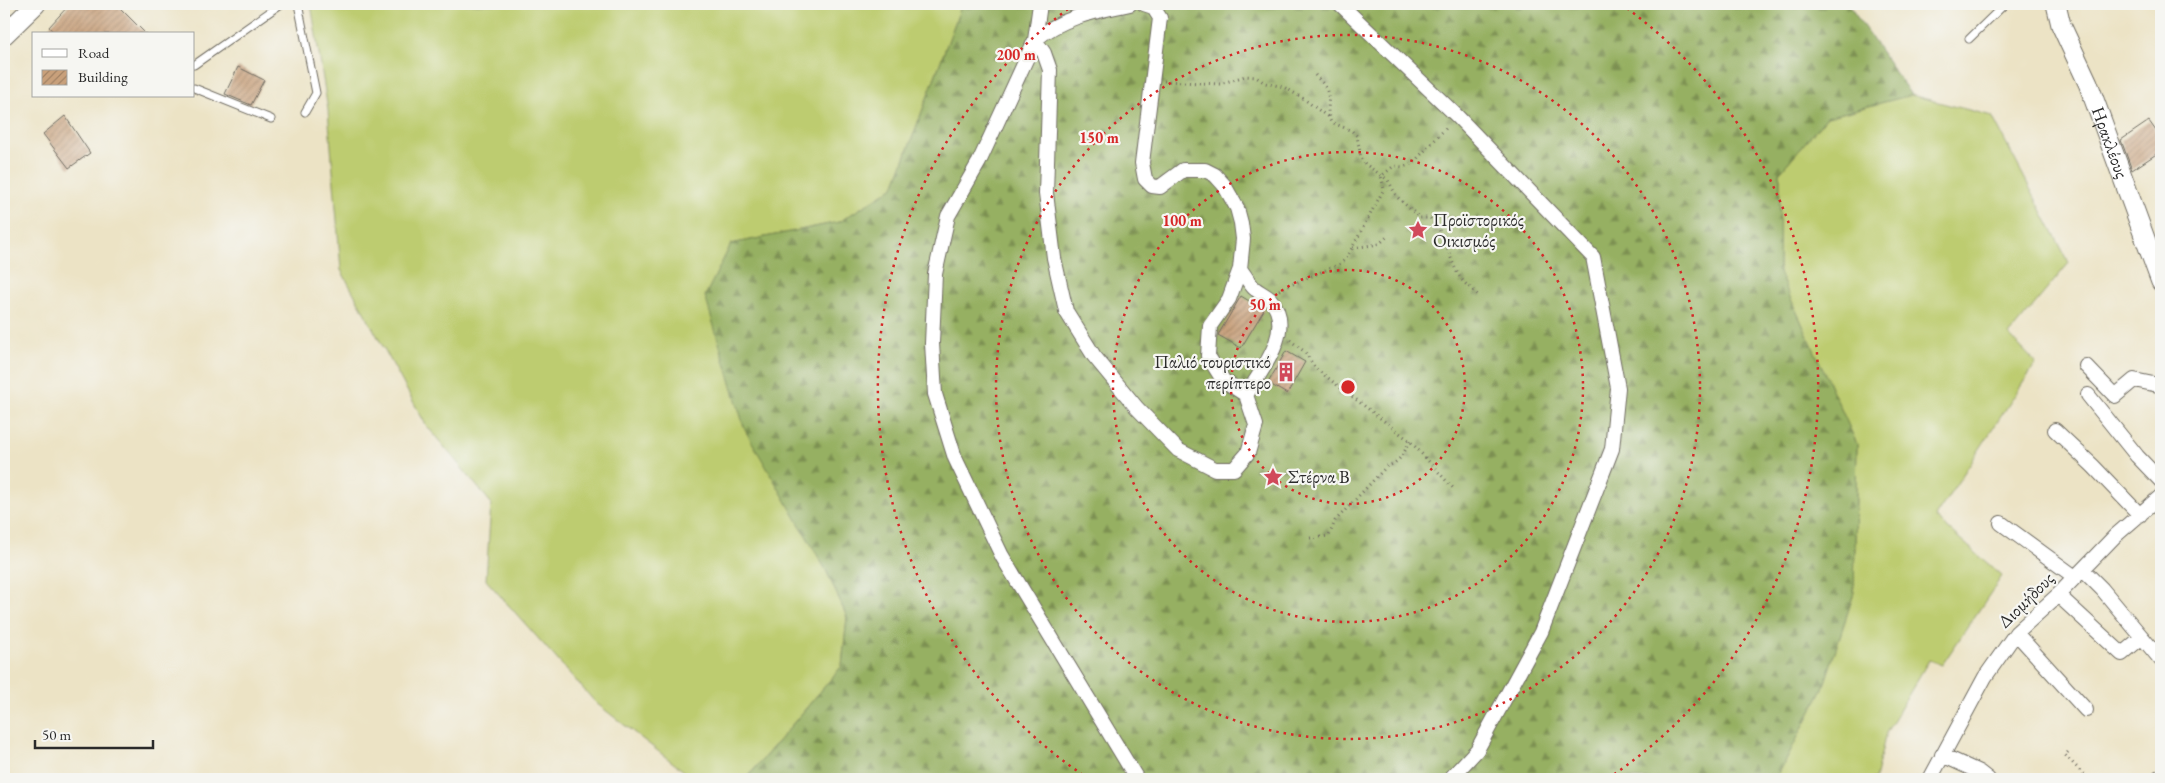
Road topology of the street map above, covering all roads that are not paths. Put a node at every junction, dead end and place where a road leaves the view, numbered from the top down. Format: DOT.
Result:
graph roads {
  1 [pos="36,4"];
  2 [pos="281,4"];
  3 [pos="298,4"];
  4 [pos="1040,4"];
  5 [pos="1130,4"];
  6 [pos="1144,4"];
  7 [pos="1340,4"];
  8 [pos="2005,4"];
  9 [pos="2058,5"];
  10 [pos="4,35"];
  11 [pos="1969,39"];
  12 [pos="1035,40"];
  13 [pos="195,64"];
  14 [pos="195,88"];
  15 [pos="306,112"];
  16 [pos="271,119"];
  17 [pos="1240,269"];
  18 [pos="2161,282"];
  19 [pos="2086,366"];
  20 [pos="2161,382"];
  21 [pos="2088,395"];
  22 [pos="1246,396"];
  23 [pos="2055,430"];
  24 [pos="2161,481"];
  25 [pos="2161,496"];
  26 [pos="2140,515"];
  27 [pos="2001,523"];
  28 [pos="2079,573"];
  29 [pos="2058,595"];
  30 [pos="2016,633"];
  31 [pos="2142,637"];
  32 [pos="2161,660"];
  33 [pos="2086,710"];
  34 [pos="1942,755"];
  35 [pos="2161,776"];
  36 [pos="1137,779"];
  37 [pos="1450,779"];
  38 [pos="1930,779"];
  39 [pos="1988,779"];
  40 [pos="2157,779"];
  1 -- 10 [label="main road"];
  2 -- 13 [label="lane"];
  3 -- 15 [label="lane"];
  4 -- 12 [label="street"];
  5 -- 12 [label="street"];
  6 -- 17 [label="street"];
  7 -- 37 [label="street"];
  8 -- 11 [label="lane"];
  9 -- 18 [label="main road, Ηρακλέους"];
  12 -- 22 [label="street"];
  12 -- 36 [label="street"];
  14 -- 16 [label="lane"];
  17 -- 22 [label="street"];
  17 -- 22 [label="street"];
  19 -- 20 [label="street"];
  21 -- 24 [label="street"];
  23 -- 26 [label="street"];
  25 -- 26 [label="street, Διομήδους"];
  26 -- 28 [label="street, Διομήδους"];
  27 -- 28 [label="street"];
  28 -- 29 [label="street, Διομήδους"];
  28 -- 31 [label="street"];
  29 -- 30 [label="street, Διομήδους"];
  29 -- 31 [label="street"];
  30 -- 33 [label="street"];
  30 -- 34 [label="street, Διομήδους"];
  31 -- 32 [label="street"];
  34 -- 38 [label="street, Διομήδους"];
  34 -- 39 [label="street"];
  35 -- 40 [label="street"];
}
